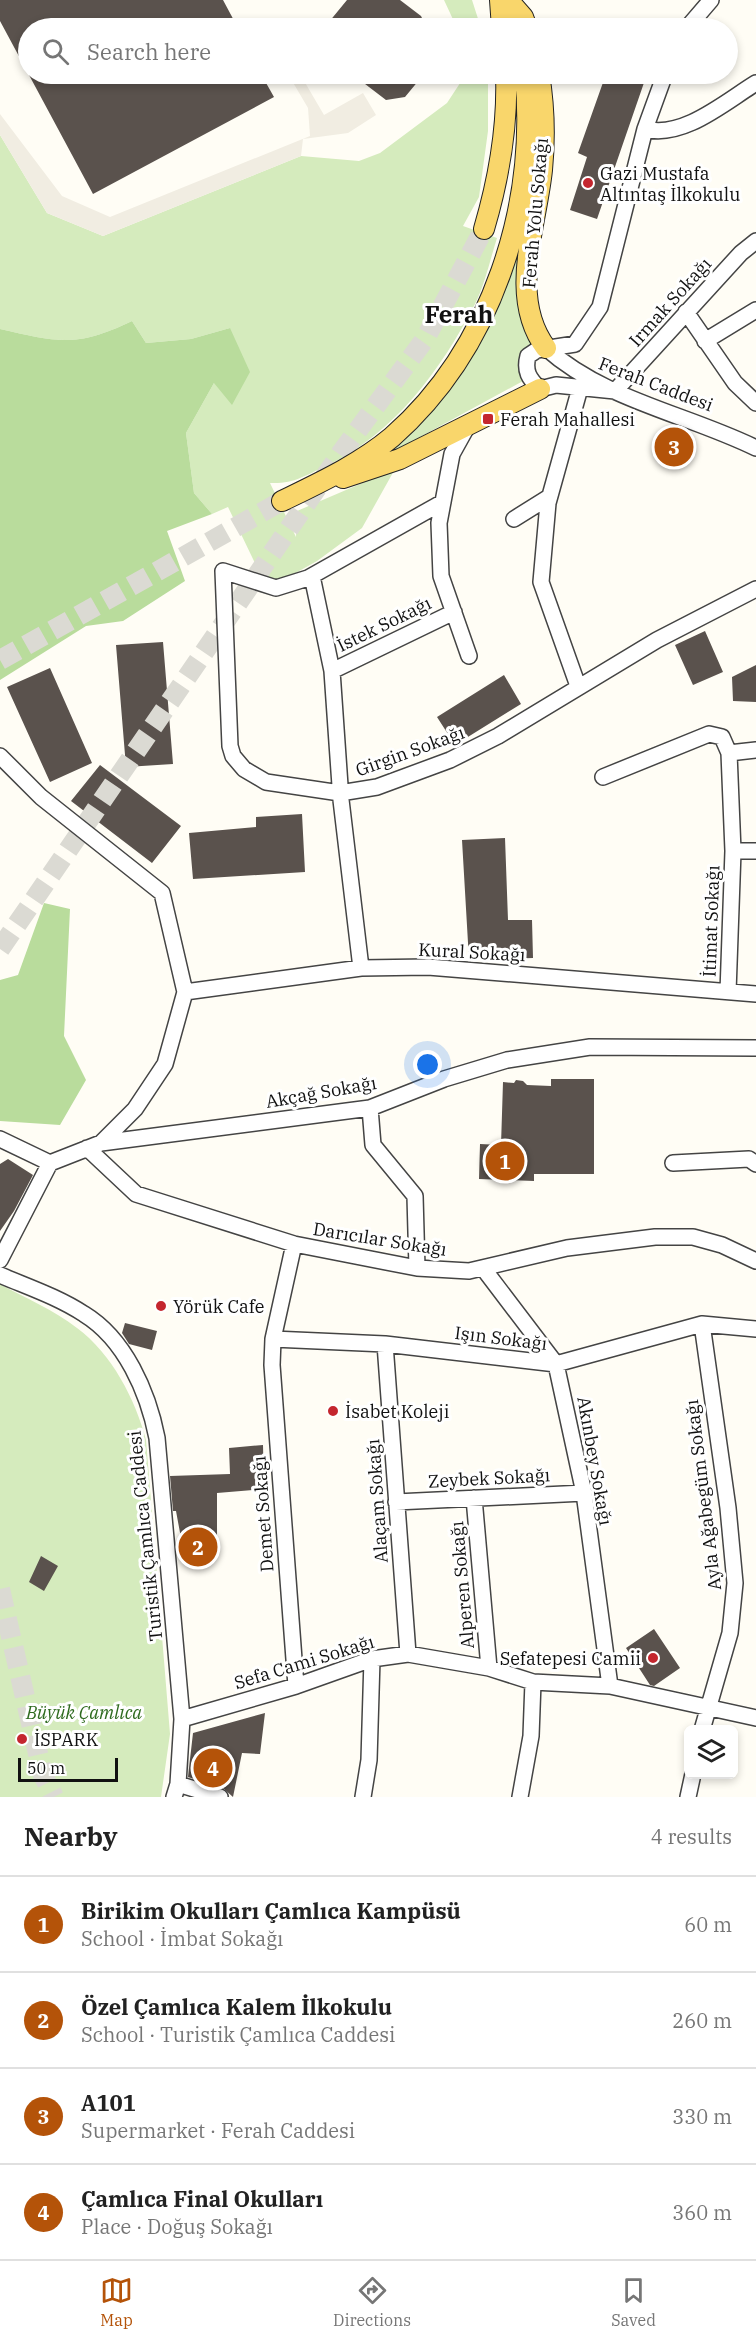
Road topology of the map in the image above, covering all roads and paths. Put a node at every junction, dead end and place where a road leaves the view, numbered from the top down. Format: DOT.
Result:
graph roads {
  1 [pos="504,0"];
  2 [pos="711,0"];
  3 [pos="503,18"];
  4 [pos="512,18"];
  5 [pos="523,18"];
  6 [pos="696,18"];
  7 [pos="506,84"];
  8 [pos="525,84"];
  9 [pos="541,84"];
  10 [pos="661,84"];
  11 [pos="756,84"];
  12 [pos="645,129"];
  13 [pos="484,229"];
  14 [pos="756,241"];
  15 [pos="756,310"];
  16 [pos="686,312"];
  17 [pos="705,340"];
  18 [pos="546,348"];
  19 [pos="580,388"];
  20 [pos="540,389"];
  21 [pos="615,391"];
  22 [pos="755,402"];
  23 [pos="467,427"];
  24 [pos="756,448"];
  25 [pos="549,497"];
  26 [pos="443,502"];
  27 [pos="514,519"];
  28 [pos="312,576"];
  29 [pos="756,589"];
  30 [pos="454,612"];
  31 [pos="469,656"];
  32 [pos="332,671"];
  33 [pos="578,686"];
  34 [pos="756,750"];
  35 [pos="729,753"];
  36 [pos="0,756"];
  37 [pos="603,777"];
  38 [pos="340,793"];
  39 [pos="733,851"];
  40 [pos="756,851"];
  41 [pos="361,969"];
  42 [pos="185,992"];
  43 [pos="728,992"];
  44 [pos="756,994"];
  45 [pos="756,1048"];
  46 [pos="370,1108"];
  47 [pos="0,1139"];
  48 [pos="94,1145"];
  49 [pos="50,1162"];
  50 [pos="673,1163"];
  51 [pos="756,1164"];
  52 [pos="294,1244"];
  53 [pos="0,1260"];
  54 [pos="756,1261"];
  55 [pos="417,1268"];
  56 [pos="483,1268"];
  57 [pos="0,1275"];
  58 [pos="702,1324"];
  59 [pos="756,1329"];
  60 [pos="273,1339"];
  61 [pos="385,1344"];
  62 [pos="556,1364"];
  63 [pos="584,1493"];
  64 [pos="474,1498"];
  65 [pos="396,1502"];
  66 [pos="408,1654"];
  67 [pos="372,1659"];
  68 [pos="489,1668"];
  69 [pos="533,1682"];
  70 [pos="296,1686"];
  71 [pos="610,1686"];
  72 [pos="706,1708"];
  73 [pos="756,1718"];
  74 [pos="182,1719"];
  75 [pos="703,1725"];
  76 [pos="692,1779"];
  77 [pos="176,1791"];
  78 [pos="220,1797"];
  79 [pos="363,1797"];
  80 [pos="520,1797"];
  81 [pos="688,1797"];
  1 -- 3 [label="main road"];
  1 -- 4 [label="main road"];
  1 -- 5 [label="main road"];
  2 -- 6 [label="street"];
  7 -- 13 [label="main road"];
  8 -- 23 [label="main road"];
  9 -- 18 [label="main road, Ferah Yolu Sokağı"];
  10 -- 12 [label="street"];
  11 -- 12 [label="street"];
  12 -- 18 [label="street"];
  14 -- 16 [label="street, Irmak Sokağı"];
  15 -- 17 [label="street"];
  16 -- 17 [label="street"];
  16 -- 21 [label="street, Irmak Sokağı"];
  17 -- 22 [label="street"];
  18 -- 20 [label="street"];
  18 -- 21 [label="street, Ferah Caddesi"];
  19 -- 20 [label="street"];
  19 -- 21 [label="street"];
  19 -- 25 [label="street"];
  20 -- 23 [label="main road"];
  21 -- 24 [label="street, Ferah Caddesi"];
  23 -- 26 [label="street"];
  25 -- 27 [label="street"];
  25 -- 33 [label="street"];
  26 -- 28 [label="street"];
  26 -- 30 [label="street"];
  28 -- 32 [label="street"];
  28 -- 38 [label="street, Girgin Sokağı"];
  29 -- 33 [label="street, Girgin Sokağı"];
  30 -- 31 [label="street"];
  30 -- 32 [label="street, İstek Sokağı"];
  32 -- 38 [label="street"];
  33 -- 38 [label="street, Girgin Sokağı"];
  34 -- 35 [label="street"];
  35 -- 37 [label="street"];
  35 -- 39 [label="street, İtimat Sokağı"];
  36 -- 42 [label="street"];
  38 -- 41 [label="street"];
  39 -- 40 [label="street"];
  39 -- 43 [label="street, İtimat Sokağı"];
  41 -- 42 [label="street, Kural Sokağı"];
  41 -- 43 [label="street, Kural Sokağı"];
  42 -- 48 [label="street"];
  43 -- 44 [label="street, Kural Sokağı"];
  45 -- 46 [label="street, Akçağ Sokağı"];
  46 -- 48 [label="street, Akçağ Sokağı"];
  46 -- 55 [label="street"];
  47 -- 49 [label="street"];
  48 -- 49 [label="street"];
  48 -- 52 [label="street, Darıcılar Sokağı"];
  49 -- 53 [label="street"];
  50 -- 51 [label="street"];
  52 -- 55 [label="street, Darıcılar Sokağı"];
  52 -- 60 [label="street, Demet Sokağı"];
  54 -- 56 [label="street, Darıcılar Sokağı"];
  55 -- 56 [label="street, Darıcılar Sokağı"];
  56 -- 62 [label="street, Akınbey Sokağı"];
  57 -- 74 [label="street, Turistik Çamlıca Caddesi"];
  58 -- 59 [label="street, Işın Sokağı"];
  58 -- 62 [label="street, Işın Sokağı"];
  58 -- 72 [label="street, Ayla Ağabegüm Sokağı"];
  60 -- 61 [label="street, Işın Sokağı"];
  60 -- 70 [label="street, Demet Sokağı"];
  61 -- 62 [label="street, Işın Sokağı"];
  61 -- 65 [label="street, Alaçam Sokağı"];
  62 -- 63 [label="street, Akınbey Sokağı"];
  63 -- 64 [label="street, Zeybek Sokağı"];
  63 -- 71 [label="street, Akınbey Sokağı"];
  64 -- 65 [label="street, Zeybek Sokağı"];
  64 -- 68 [label="street, Alperen Sokağı"];
  65 -- 66 [label="street, Alaçam Sokağı"];
  66 -- 67 [label="street, Sefa Cami Sokağı"];
  66 -- 68 [label="street, Sefa Cami Sokağı"];
  67 -- 70 [label="street, Sefa Cami Sokağı"];
  67 -- 79 [label="street"];
  68 -- 69 [label="street, Sefa Cami Sokağı"];
  69 -- 71 [label="street, Sefa Cami Sokağı"];
  69 -- 80 [label="street"];
  70 -- 74 [label="street, Sefa Cami Sokağı"];
  71 -- 72 [label="street, Sefa Cami Sokağı"];
  72 -- 73 [label="street, Sefa Cami Sokağı"];
  72 -- 75 [label="street, Ayla Ağabegüm Sokağı"];
  74 -- 77 [label="street, Turistik Çamlıca Caddesi"];
  76 -- 81 [label="street"];
  77 -- 78 [label="street"];
}
